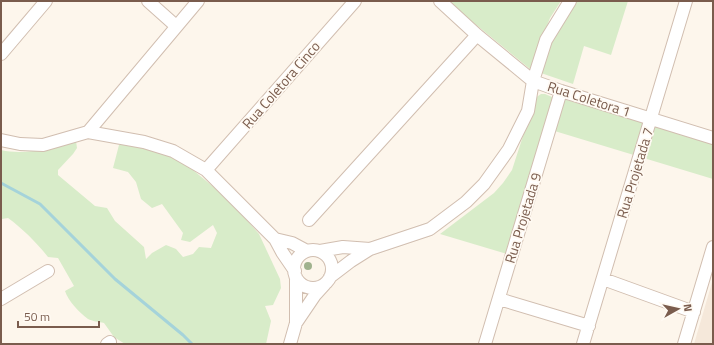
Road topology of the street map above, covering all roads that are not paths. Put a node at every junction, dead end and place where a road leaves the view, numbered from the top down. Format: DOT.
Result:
graph roads {
  1 [pos="46,1"];
  2 [pos="148,1"];
  3 [pos="198,1"];
  4 [pos="355,1"];
  5 [pos="440,1"];
  6 [pos="570,1"];
  7 [pos="686,1"];
  8 [pos="176,26"];
  9 [pos="476,35"];
  10 [pos="1,54"];
  11 [pos="533,81"];
  12 [pos="561,91"];
  13 [pos="651,118"];
  14 [pos="88,132"];
  15 [pos="713,138"];
  16 [pos="1,140"];
  17 [pos="206,170"];
  18 [pos="309,220"];
  19 [pos="275,239"];
  20 [pos="713,246"];
  21 [pos="370,249"];
  22 [pos="307,251"];
  23 [pos="320,251"];
  24 [pos="48,271"];
  25 [pos="295,274"];
  26 [pos="603,279"];
  27 [pos="328,280"];
  28 [pos="1,299"];
  29 [pos="499,299"];
  30 [pos="694,312"];
  31 [pos="296,323"];
  32 [pos="589,326"];
  33 [pos="290,344"];
  34 [pos="485,344"];
  35 [pos="583,344"];
  36 [pos="684,344"];
  1 -- 10 [label="street"];
  2 -- 8 [label="street"];
  3 -- 8 [label="street"];
  4 -- 17 [label="street, Rua Coletora Cinco"];
  5 -- 9 [label="street, Rua Coletora 1"];
  6 -- 11 [label="street"];
  7 -- 13 [label="street, Rua Projetada 7"];
  8 -- 14 [label="street"];
  9 -- 11 [label="street, Rua Coletora 1"];
  9 -- 18 [label="street"];
  11 -- 12 [label="street, Rua Coletora 1"];
  11 -- 21 [label="street"];
  12 -- 13 [label="street, Rua Coletora 1"];
  12 -- 29 [label="street, Rua Projetada 9"];
  13 -- 15 [label="street, Rua Coletora 1"];
  13 -- 26 [label="street, Rua Projetada 7"];
  14 -- 16 [label="street"];
  14 -- 17 [label="street"];
  17 -- 19 [label="street"];
  19 -- 22 [label="street"];
  19 -- 25 [label="street"];
  20 -- 30 [label="street"];
  21 -- 23 [label="street"];
  21 -- 27 [label="street"];
  22 -- 23 [label="street"];
  22 -- 25 [label="street"];
  23 -- 27 [label="street"];
  24 -- 28 [label="street"];
  25 -- 27 [label="street"];
  25 -- 31 [label="street"];
  26 -- 30 [label="street"];
  26 -- 32 [label="street, Rua Projetada 7"];
  27 -- 31 [label="street"];
  29 -- 32 [label="street"];
  29 -- 34 [label="street, Rua Projetada 9"];
  30 -- 36 [label="street"];
  31 -- 33 [label="street"];
  32 -- 35 [label="street, Rua Projetada 7"];
}
